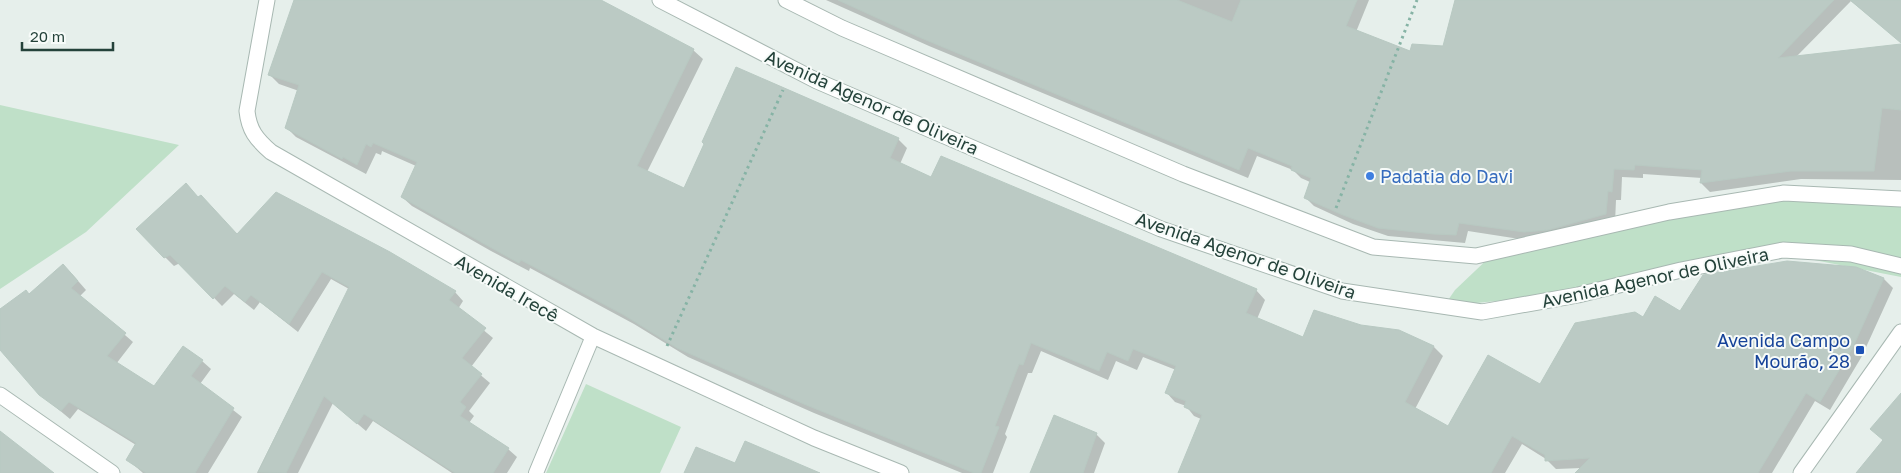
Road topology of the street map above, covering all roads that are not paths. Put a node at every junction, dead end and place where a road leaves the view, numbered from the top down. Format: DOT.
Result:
graph roads {
  1 [pos="267,0"];
  2 [pos="660,0"];
  3 [pos="786,0"];
  4 [pos="1901,199"];
  5 [pos="1901,266"];
  6 [pos="1901,332"];
  7 [pos="593,336"];
  8 [pos="0,395"];
  9 [pos="112,473"];
  10 [pos="536,473"];
  11 [pos="901,473"];
  12 [pos="1801,473"];
  1 -- 7 [label="street, Avenida Irecê"];
  2 -- 5 [label="street, Avenida Agenor de Oliveira"];
  3 -- 4 [label="street"];
  6 -- 12 [label="street"];
  7 -- 10 [label="lane"];
  7 -- 11 [label="street, Avenida Irecê"];
  8 -- 9 [label="street"];
}
